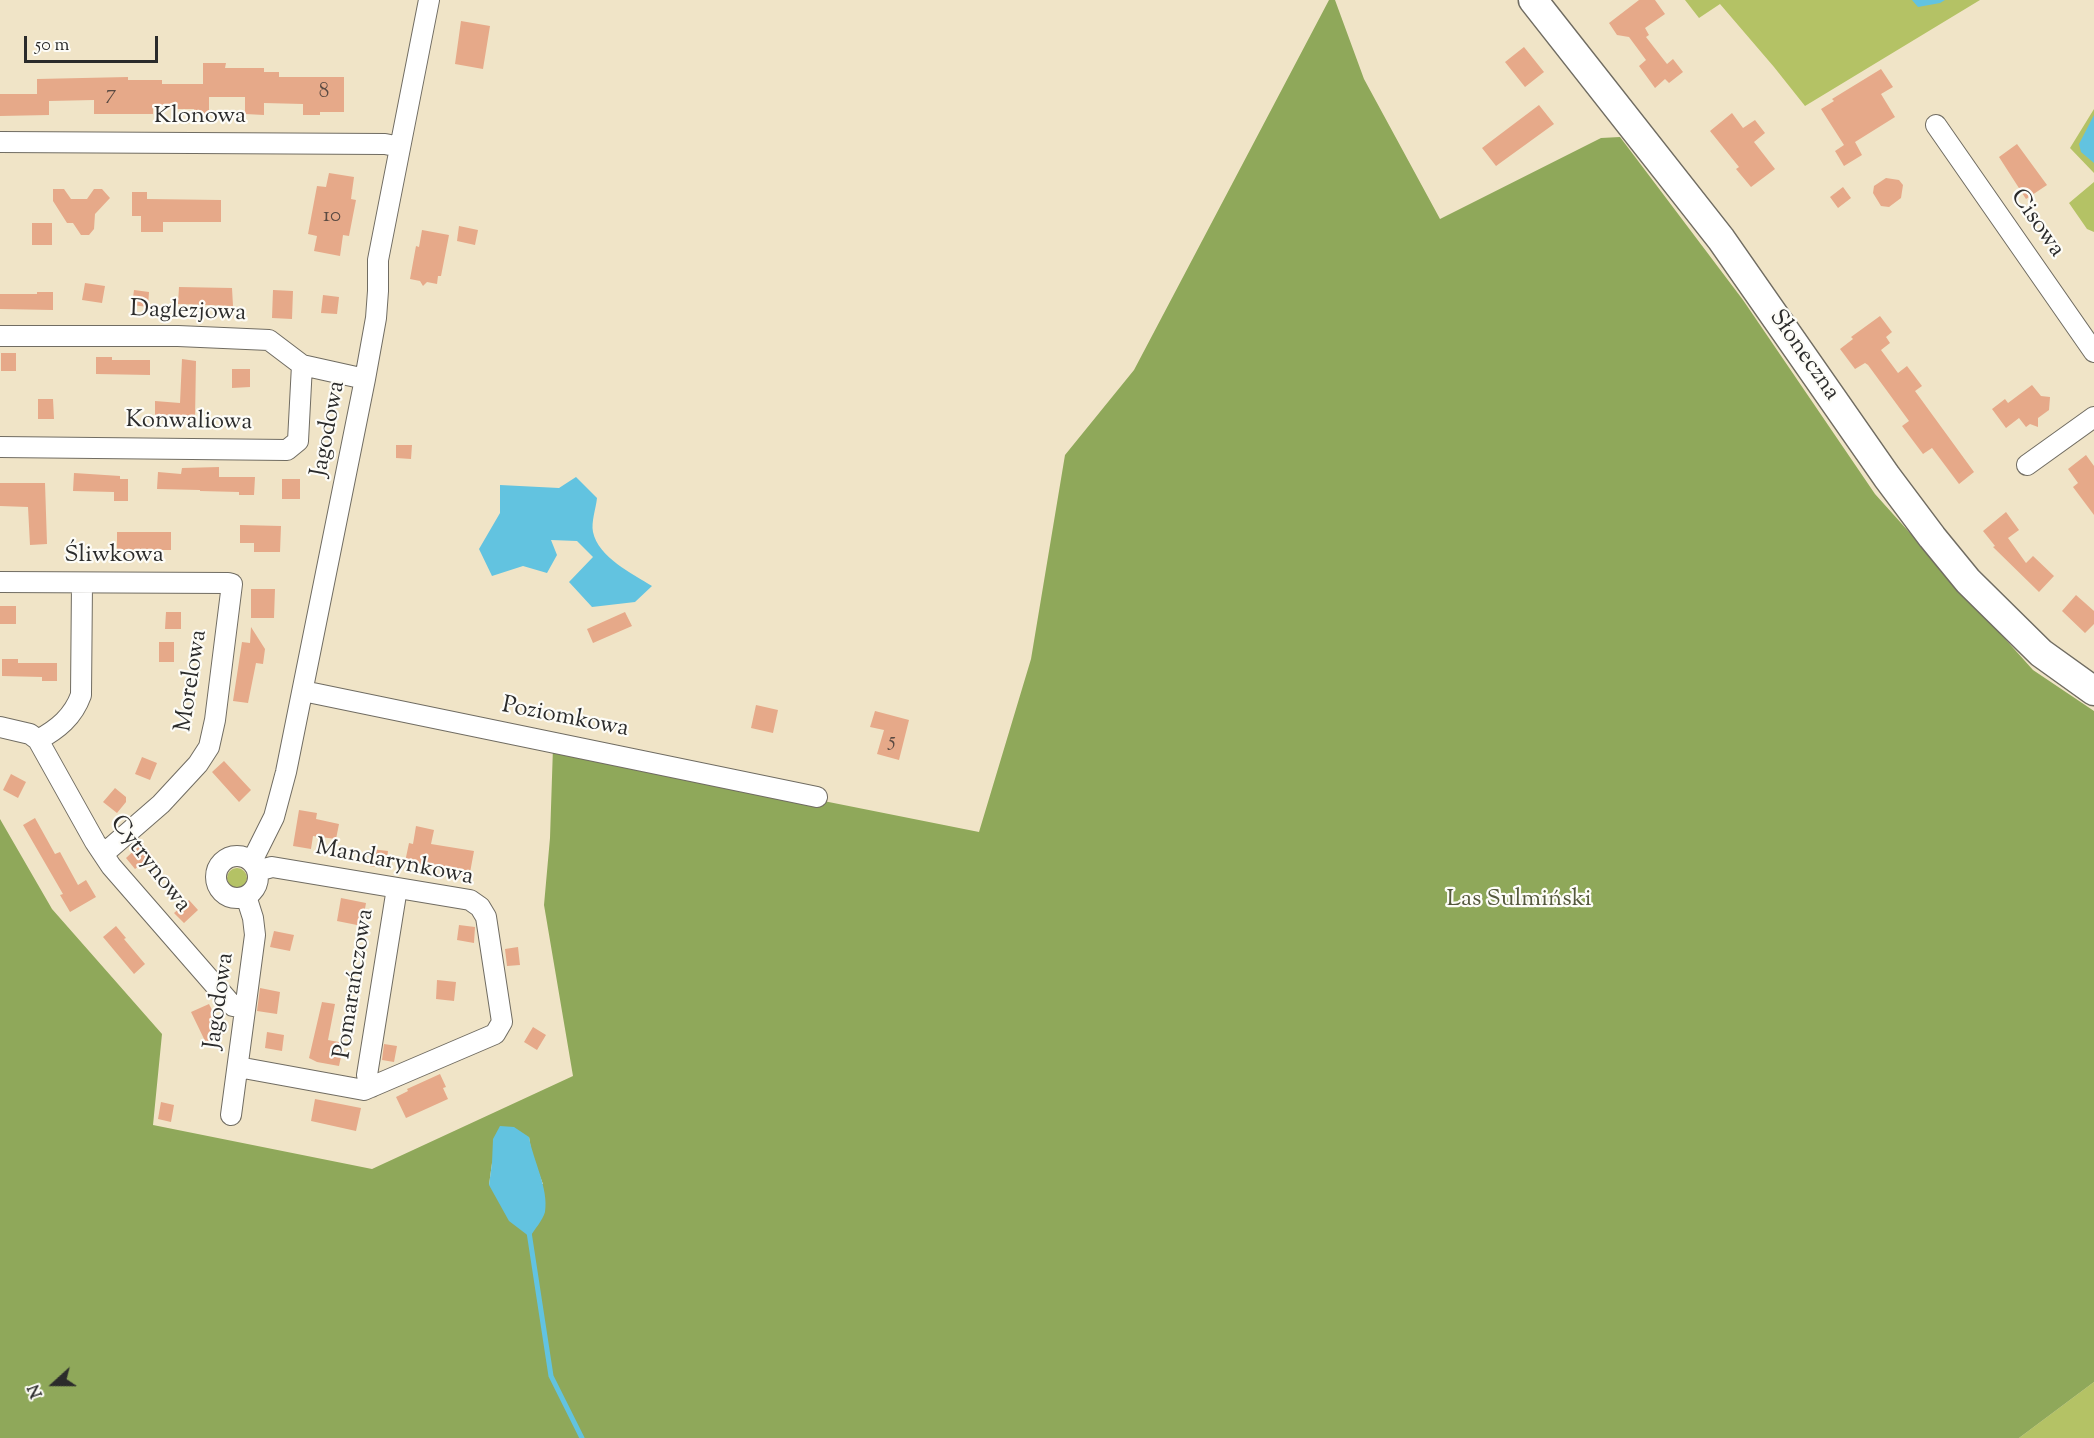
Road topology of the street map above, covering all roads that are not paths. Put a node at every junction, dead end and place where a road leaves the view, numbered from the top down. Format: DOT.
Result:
graph roads {
  1 [pos="1533,0"];
  2 [pos="426,1"];
  3 [pos="1936,125"];
  4 [pos="0,142"];
  5 [pos="400,147"];
  6 [pos="0,336"];
  7 [pos="2094,352"];
  8 [pos="302,365"];
  9 [pos="365,380"];
  10 [pos="2094,417"];
  11 [pos="0,447"];
  12 [pos="2027,465"];
  13 [pos="0,582"];
  14 [pos="82,583"];
  15 [pos="228,583"];
  16 [pos="303,691"];
  17 [pos="2094,691"];
  18 [pos="0,726"];
  19 [pos="38,741"];
  20 [pos="817,796"];
  21 [pos="102,852"];
  22 [pos="254,866"];
  23 [pos="397,888"];
  24 [pos="246,896"];
  25 [pos="244,1008"];
  26 [pos="238,1067"];
  27 [pos="371,1087"];
  28 [pos="231,1114"];
  1 -- 17 [label="street, Słoneczna"];
  2 -- 5 [label="street, Jagodowa"];
  3 -- 7 [label="street, Cisowa"];
  4 -- 5 [label="street, Klonowa"];
  5 -- 9 [label="street, Jagodowa"];
  6 -- 8 [label="street, Daglezjowa"];
  8 -- 9 [label="street, Daglezjowa"];
  8 -- 11 [label="street, Konwaliowa"];
  9 -- 16 [label="street, Jagodowa"];
  10 -- 12 [label="street"];
  13 -- 14 [label="street, Śliwkowa"];
  14 -- 15 [label="street, Śliwkowa"];
  14 -- 19 [label="street"];
  15 -- 21 [label="street, Morelowa"];
  16 -- 20 [label="street, Poziomkowa"];
  16 -- 22 [label="street, Jagodowa"];
  18 -- 19 [label="street"];
  19 -- 21 [label="street, Cytrynowa"];
  21 -- 25 [label="street, Cytrynowa"];
  22 -- 23 [label="street, Mandarynkowa"];
  22 -- 24 [label="street"];
  22 -- 24 [label="street"];
  23 -- 27 [label="street, Pomarańczowa"];
  23 -- 27 [label="street, Mandarynkowa"];
  24 -- 25 [label="street, Jagodowa"];
  25 -- 26 [label="street, Jagodowa"];
  26 -- 27 [label="street, Mandarynkowa"];
  26 -- 28 [label="street, Jagodowa"];
}
